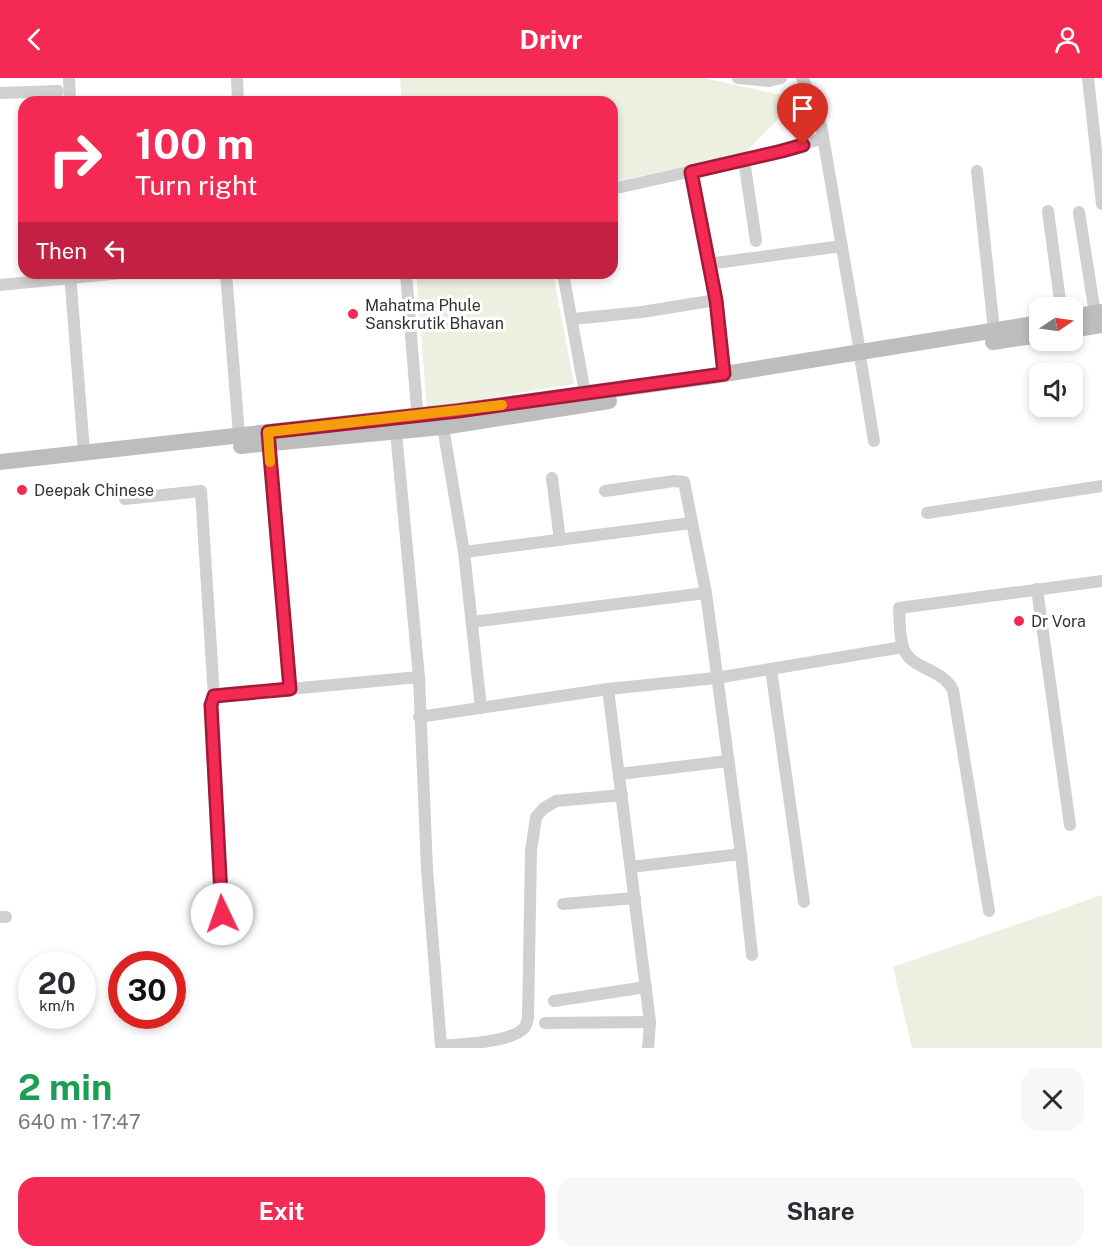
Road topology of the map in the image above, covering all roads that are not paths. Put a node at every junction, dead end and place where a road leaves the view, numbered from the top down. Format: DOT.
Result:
graph roads {
  1 [pos="69,78"];
  2 [pos="237,78"];
  3 [pos="738,78"];
  4 [pos="781,78"];
  5 [pos="802,78"];
  6 [pos="1088,78"];
  7 [pos="0,93"];
  8 [pos="45,96"];
  9 [pos="70,96"];
  10 [pos="238,96"];
  11 [pos="824,138"];
  12 [pos="744,160"];
  13 [pos="977,171"];
  14 [pos="691,172"];
  15 [pos="618,188"];
  16 [pos="1102,204"];
  17 [pos="1048,211"];
  18 [pos="1079,212"];
  19 [pos="756,241"];
  20 [pos="842,246"];
  21 [pos="708,264"];
  22 [pos="47,279"];
  23 [pos="71,279"];
  24 [pos="226,279"];
  25 [pos="406,279"];
  26 [pos="564,279"];
  27 [pos="0,285"];
  28 [pos="1060,297"];
  29 [pos="716,300"];
  30 [pos="1083,317"];
  31 [pos="1100,317"];
  32 [pos="573,320"];
  33 [pos="1029,325"];
  34 [pos="1083,325"];
  35 [pos="993,330"];
  36 [pos="1029,336"];
  37 [pos="861,357"];
  38 [pos="724,374"];
  39 [pos="585,393"];
  40 [pos="418,423"];
  41 [pos="443,427"];
  42 [pos="396,432"];
  43 [pos="239,435"];
  44 [pos="268,438"];
  45 [pos="874,441"];
  46 [pos="84,452"];
  47 [pos="0,462"];
  48 [pos="0,473"];
  49 [pos="552,478"];
  50 [pos="1102,486"];
  51 [pos="605,491"];
  52 [pos="125,499"];
  53 [pos="927,513"];
  54 [pos="691,523"];
  55 [pos="560,540"];
  56 [pos="464,552"];
  57 [pos="1102,581"];
  58 [pos="1037,589"];
  59 [pos="706,593"];
  60 [pos="472,622"];
  61 [pos="903,647"];
  62 [pos="771,669"];
  63 [pos="419,677"];
  64 [pos="716,678"];
  65 [pos="290,689"];
  66 [pos="608,689"];
  67 [pos="214,696"];
  68 [pos="481,708"];
  69 [pos="419,717"];
  70 [pos="728,761"];
  71 [pos="619,774"];
  72 [pos="622,795"];
  73 [pos="1070,825"];
  74 [pos="741,854"];
  75 [pos="631,867"];
  76 [pos="635,898"];
  77 [pos="804,902"];
  78 [pos="563,904"];
  79 [pos="989,911"];
  80 [pos="222,914"];
  81 [pos="752,955"];
  82 [pos="646,987"];
  83 [pos="554,1001"];
  84 [pos="650,1022"];
  85 [pos="545,1023"];
  86 [pos="648,1048"];
  1 -- 9 [label="street"];
  2 -- 10 [label="street"];
  3 -- 4 [label="street"];
  5 -- 11 [label="street"];
  6 -- 16 [label="street"];
  7 -- 8 [label="street"];
  11 -- 12 [label="street"];
  11 -- 20 [label="street"];
  12 -- 14 [label="street"];
  12 -- 19 [label="street"];
  13 -- 35 [label="street"];
  14 -- 15 [label="street"];
  14 -- 21 [label="street"];
  17 -- 28 [label="street"];
  18 -- 31 [label="street"];
  20 -- 21 [label="street"];
  20 -- 37 [label="street"];
  21 -- 29 [label="street"];
  22 -- 27 [label="street"];
  23 -- 46 [label="street"];
  24 -- 43 [label="street"];
  25 -- 40 [label="street"];
  26 -- 32 [label="street"];
  29 -- 32 [label="street"];
  29 -- 38 [label="street"];
  30 -- 31 [label="main road"];
  31 -- 34 [label="main road"];
  32 -- 39 [label="street"];
  33 -- 35 [label="main road"];
  35 -- 37 [label="main road"];
  36 -- 37 [label="main road"];
  37 -- 38 [label="main road"];
  37 -- 41 [label="main road"];
  37 -- 45 [label="street"];
  38 -- 39 [label="main road"];
  39 -- 40 [label="main road"];
  40 -- 41 [label="main road"];
  40 -- 42 [label="main road"];
  40 -- 44 [label="main road"];
  41 -- 56 [label="street"];
  42 -- 44 [label="main road"];
  42 -- 63 [label="street"];
  43 -- 44 [label="main road"];
  43 -- 46 [label="main road"];
  44 -- 48 [label="main road"];
  44 -- 65 [label="street"];
  46 -- 47 [label="main road"];
  49 -- 55 [label="street"];
  50 -- 53 [label="street"];
  51 -- 54 [label="street"];
  52 -- 67 [label="street"];
  54 -- 55 [label="street"];
  54 -- 59 [label="street"];
  55 -- 56 [label="street"];
  56 -- 60 [label="street"];
  57 -- 58 [label="street"];
  58 -- 61 [label="street"];
  58 -- 73 [label="street"];
  59 -- 60 [label="street"];
  59 -- 64 [label="street"];
  60 -- 68 [label="street"];
  61 -- 62 [label="street"];
  61 -- 79 [label="street"];
  62 -- 64 [label="street"];
  62 -- 77 [label="street"];
  63 -- 65 [label="street"];
  63 -- 69 [label="street"];
  64 -- 66 [label="street"];
  64 -- 70 [label="street"];
  65 -- 67 [label="street"];
  66 -- 68 [label="street"];
  66 -- 71 [label="street"];
  67 -- 80 [label="street"];
  68 -- 69 [label="street"];
  69 -- 72 [label="street"];
  70 -- 71 [label="street"];
  70 -- 74 [label="street"];
  71 -- 72 [label="street"];
  72 -- 75 [label="street"];
  74 -- 75 [label="street"];
  74 -- 81 [label="street"];
  75 -- 76 [label="street"];
  76 -- 78 [label="street"];
  76 -- 82 [label="street"];
  82 -- 83 [label="street"];
  82 -- 84 [label="street"];
  84 -- 85 [label="street"];
  84 -- 86 [label="street"];
}
